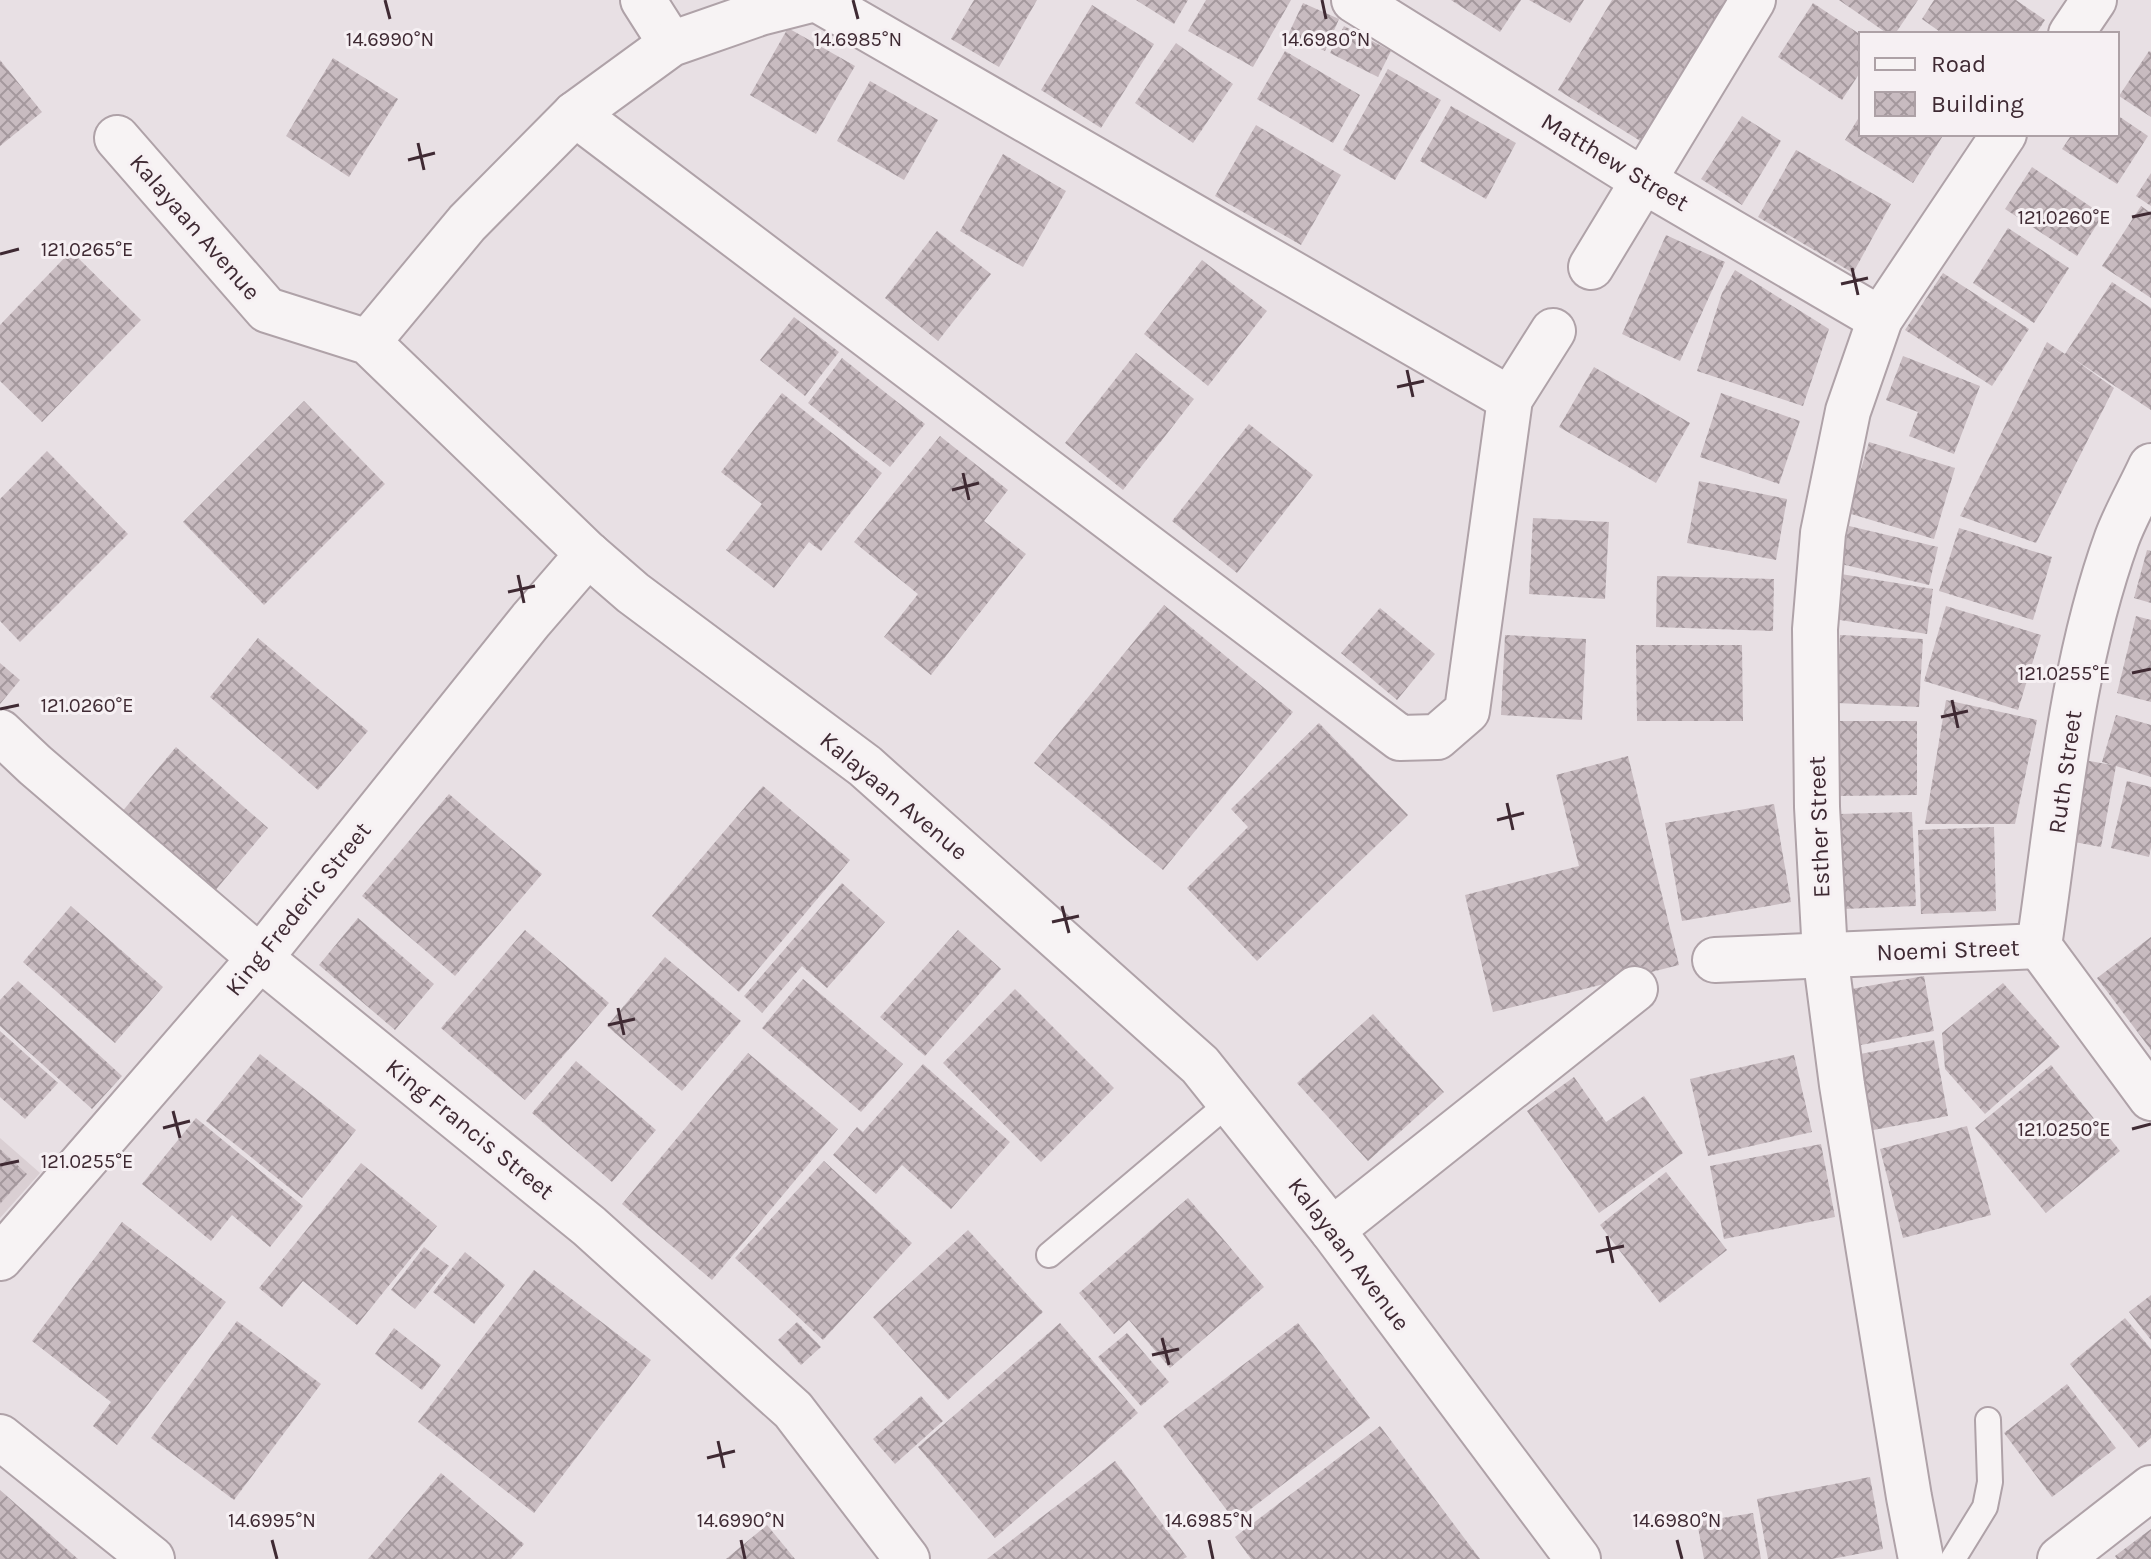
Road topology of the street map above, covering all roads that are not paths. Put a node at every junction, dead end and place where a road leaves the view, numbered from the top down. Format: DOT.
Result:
graph roads {
  1 [pos="643,0"];
  2 [pos="811,0"];
  3 [pos="818,0"];
  4 [pos="1354,0"];
  5 [pos="1753,0"];
  6 [pos="2094,0"];
  7 [pos="2072,32"];
  8 [pos="671,44"];
  9 [pos="575,114"];
  10 [pos="2003,136"];
  11 [pos="117,138"];
  12 [pos="1644,181"];
  13 [pos="1591,267"];
  14 [pos="1880,319"];
  15 [pos="1553,331"];
  16 [pos="368,342"];
  17 [pos="1510,399"];
  18 [pos="2151,466"];
  19 [pos="588,554"];
  20 [pos="0,732"];
  21 [pos="2039,946"];
  22 [pos="1825,954"];
  23 [pos="260,958"];
  24 [pos="1715,960"];
  25 [pos="1635,989"];
  26 [pos="2151,1098"];
  27 [pos="1230,1102"];
  28 [pos="1332,1230"];
  29 [pos="1049,1255"];
  30 [pos="0,1258"];
  31 [pos="1988,1420"];
  32 [pos="0,1437"];
  33 [pos="2151,1488"];
  34 [pos="152,1559"];
  35 [pos="907,1559"];
  36 [pos="1578,1559"];
  37 [pos="1921,1559"];
  38 [pos="1953,1559"];
  39 [pos="2060,1559"];
  1 -- 8 [label="street"];
  2 -- 8 [label="street"];
  3 -- 17 [label="street"];
  4 -- 12 [label="street, Matthew Street"];
  5 -- 12 [label="street"];
  6 -- 7 [label="street"];
  8 -- 9 [label="street"];
  9 -- 16 [label="street"];
  9 -- 17 [label="street"];
  10 -- 14 [label="street, Esther Street"];
  11 -- 16 [label="street, Kalayaan Avenue"];
  12 -- 13 [label="street"];
  12 -- 14 [label="street, Matthew Street"];
  14 -- 22 [label="street, Esther Street"];
  15 -- 17 [label="street"];
  16 -- 19 [label="street, Kalayaan Avenue"];
  18 -- 21 [label="street, Ruth Street"];
  19 -- 23 [label="street, King Frederic Street"];
  19 -- 27 [label="street, Kalayaan Avenue"];
  20 -- 23 [label="street, King Francis Street"];
  21 -- 22 [label="street, Noemi Street"];
  21 -- 26 [label="street, Noemi Street"];
  22 -- 24 [label="street, Noemi Street"];
  22 -- 37 [label="street, Esther Street"];
  23 -- 30 [label="street, King Frederic Street"];
  23 -- 35 [label="street, King Francis Street"];
  25 -- 28 [label="street"];
  27 -- 28 [label="street, Kalayaan Avenue"];
  27 -- 29 [label="lane"];
  28 -- 36 [label="street, Kalayaan Avenue"];
  31 -- 38 [label="lane"];
  32 -- 34 [label="street"];
  33 -- 39 [label="street"];
}
